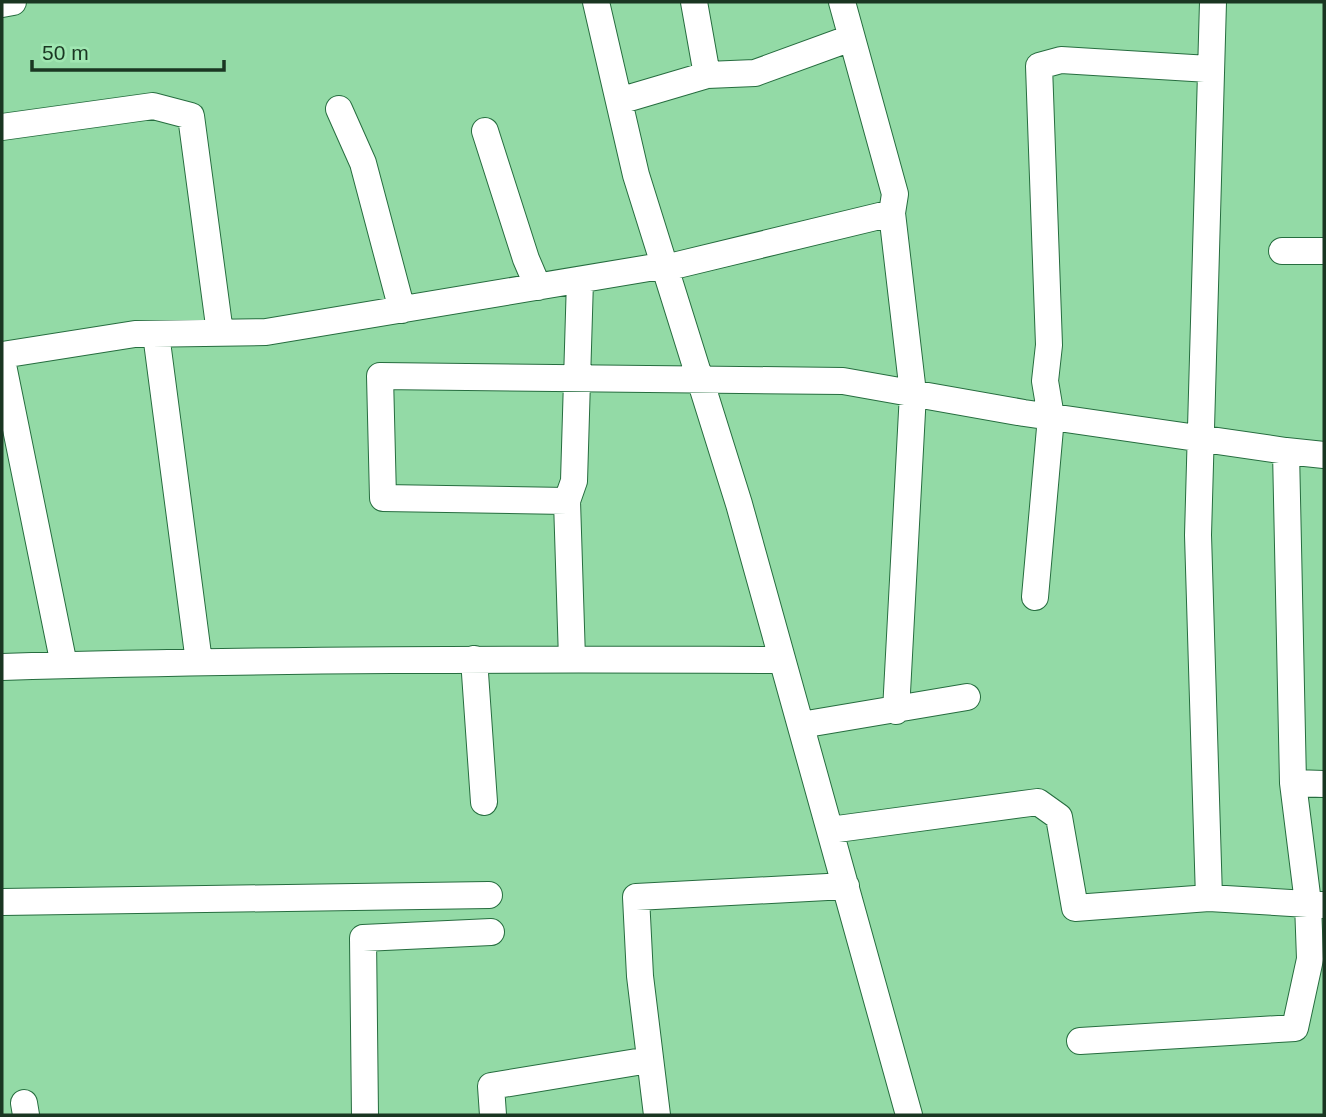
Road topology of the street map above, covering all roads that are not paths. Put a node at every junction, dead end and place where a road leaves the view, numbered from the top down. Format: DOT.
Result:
graph roads {
  1 [pos="13,2"];
  2 [pos="596,2"];
  3 [pos="694,2"];
  4 [pos="842,2"];
  5 [pos="1213,2"];
  6 [pos="2,4"];
  7 [pos="851,38"];
  8 [pos="1209,69"];
  9 [pos="707,75"];
  10 [pos="619,101"];
  11 [pos="339,109"];
  12 [pos="2,127"];
  13 [pos="485,131"];
  14 [pos="892,213"];
  15 [pos="1282,251"];
  16 [pos="1324,251"];
  17 [pos="665,268"];
  18 [pos="580,280"];
  19 [pos="538,287"];
  20 [pos="402,310"];
  21 [pos="220,333"];
  22 [pos="156,334"];
  23 [pos="2,357"];
  24 [pos="577,379"];
  25 [pos="700,381"];
  26 [pos="913,393"];
  27 [pos="1051,417"];
  28 [pos="1201,439"];
  29 [pos="1286,451"];
  30 [pos="1324,455"];
  31 [pos="567,501"];
  32 [pos="1035,597"];
  33 [pos="474,659"];
  34 [pos="572,659"];
  35 [pos="782,660"];
  36 [pos="199,662"];
  37 [pos="64,665"];
  38 [pos="2,667"];
  39 [pos="967,697"];
  40 [pos="897,711"];
  41 [pos="801,725"];
  42 [pos="1293,783"];
  43 [pos="1324,784"];
  44 [pos="484,802"];
  45 [pos="830,830"];
  46 [pos="846,886"];
  47 [pos="489,895"];
  48 [pos="1209,898"];
  49 [pos="2,902"];
  50 [pos="1316,904"];
  51 [pos="491,932"];
  52 [pos="1080,1041"];
  53 [pos="649,1060"];
  54 [pos="365,1115"];
  55 [pos="493,1115"];
  56 [pos="657,1115"];
  57 [pos="909,1115"];
  1 -- 6 [label="street"];
  2 -- 10 [label="street"];
  3 -- 9 [label="street"];
  4 -- 7 [label="street"];
  5 -- 8 [label="street"];
  7 -- 9 [label="street"];
  7 -- 14 [label="street"];
  8 -- 27 [label="street"];
  8 -- 28 [label="street"];
  9 -- 10 [label="street"];
  10 -- 17 [label="street"];
  11 -- 20 [label="street"];
  12 -- 21 [label="street"];
  13 -- 19 [label="street"];
  14 -- 17 [label="street"];
  14 -- 26 [label="street"];
  15 -- 16 [label="street"];
  17 -- 18 [label="street"];
  17 -- 25 [label="street"];
  18 -- 19 [label="street"];
  18 -- 24 [label="street"];
  19 -- 20 [label="street"];
  20 -- 21 [label="street"];
  21 -- 22 [label="street"];
  22 -- 23 [label="street"];
  22 -- 36 [label="street"];
  23 -- 37 [label="street"];
  24 -- 25 [label="street"];
  24 -- 31 [label="street"];
  24 -- 31 [label="street"];
  25 -- 26 [label="street"];
  25 -- 35 [label="street"];
  26 -- 27 [label="street"];
  26 -- 40 [label="street"];
  27 -- 28 [label="street"];
  27 -- 32 [label="street"];
  28 -- 29 [label="street"];
  28 -- 48 [label="street"];
  29 -- 30 [label="street"];
  29 -- 42 [label="street"];
  31 -- 34 [label="street"];
  33 -- 34 [label="street"];
  33 -- 36 [label="street"];
  33 -- 44 [label="street"];
  34 -- 35 [label="street"];
  35 -- 41 [label="street"];
  36 -- 37 [label="street"];
  37 -- 38 [label="street"];
  39 -- 40 [label="street"];
  40 -- 41 [label="street"];
  41 -- 45 [label="street"];
  42 -- 43 [label="street"];
  42 -- 50 [label="street"];
  45 -- 46 [label="street"];
  45 -- 48 [label="street"];
  46 -- 53 [label="street"];
  46 -- 57 [label="street"];
  47 -- 49 [label="street"];
  48 -- 50 [label="street"];
  50 -- 52 [label="street"];
  51 -- 54 [label="street"];
  53 -- 55 [label="street"];
  53 -- 56 [label="street"];
}
